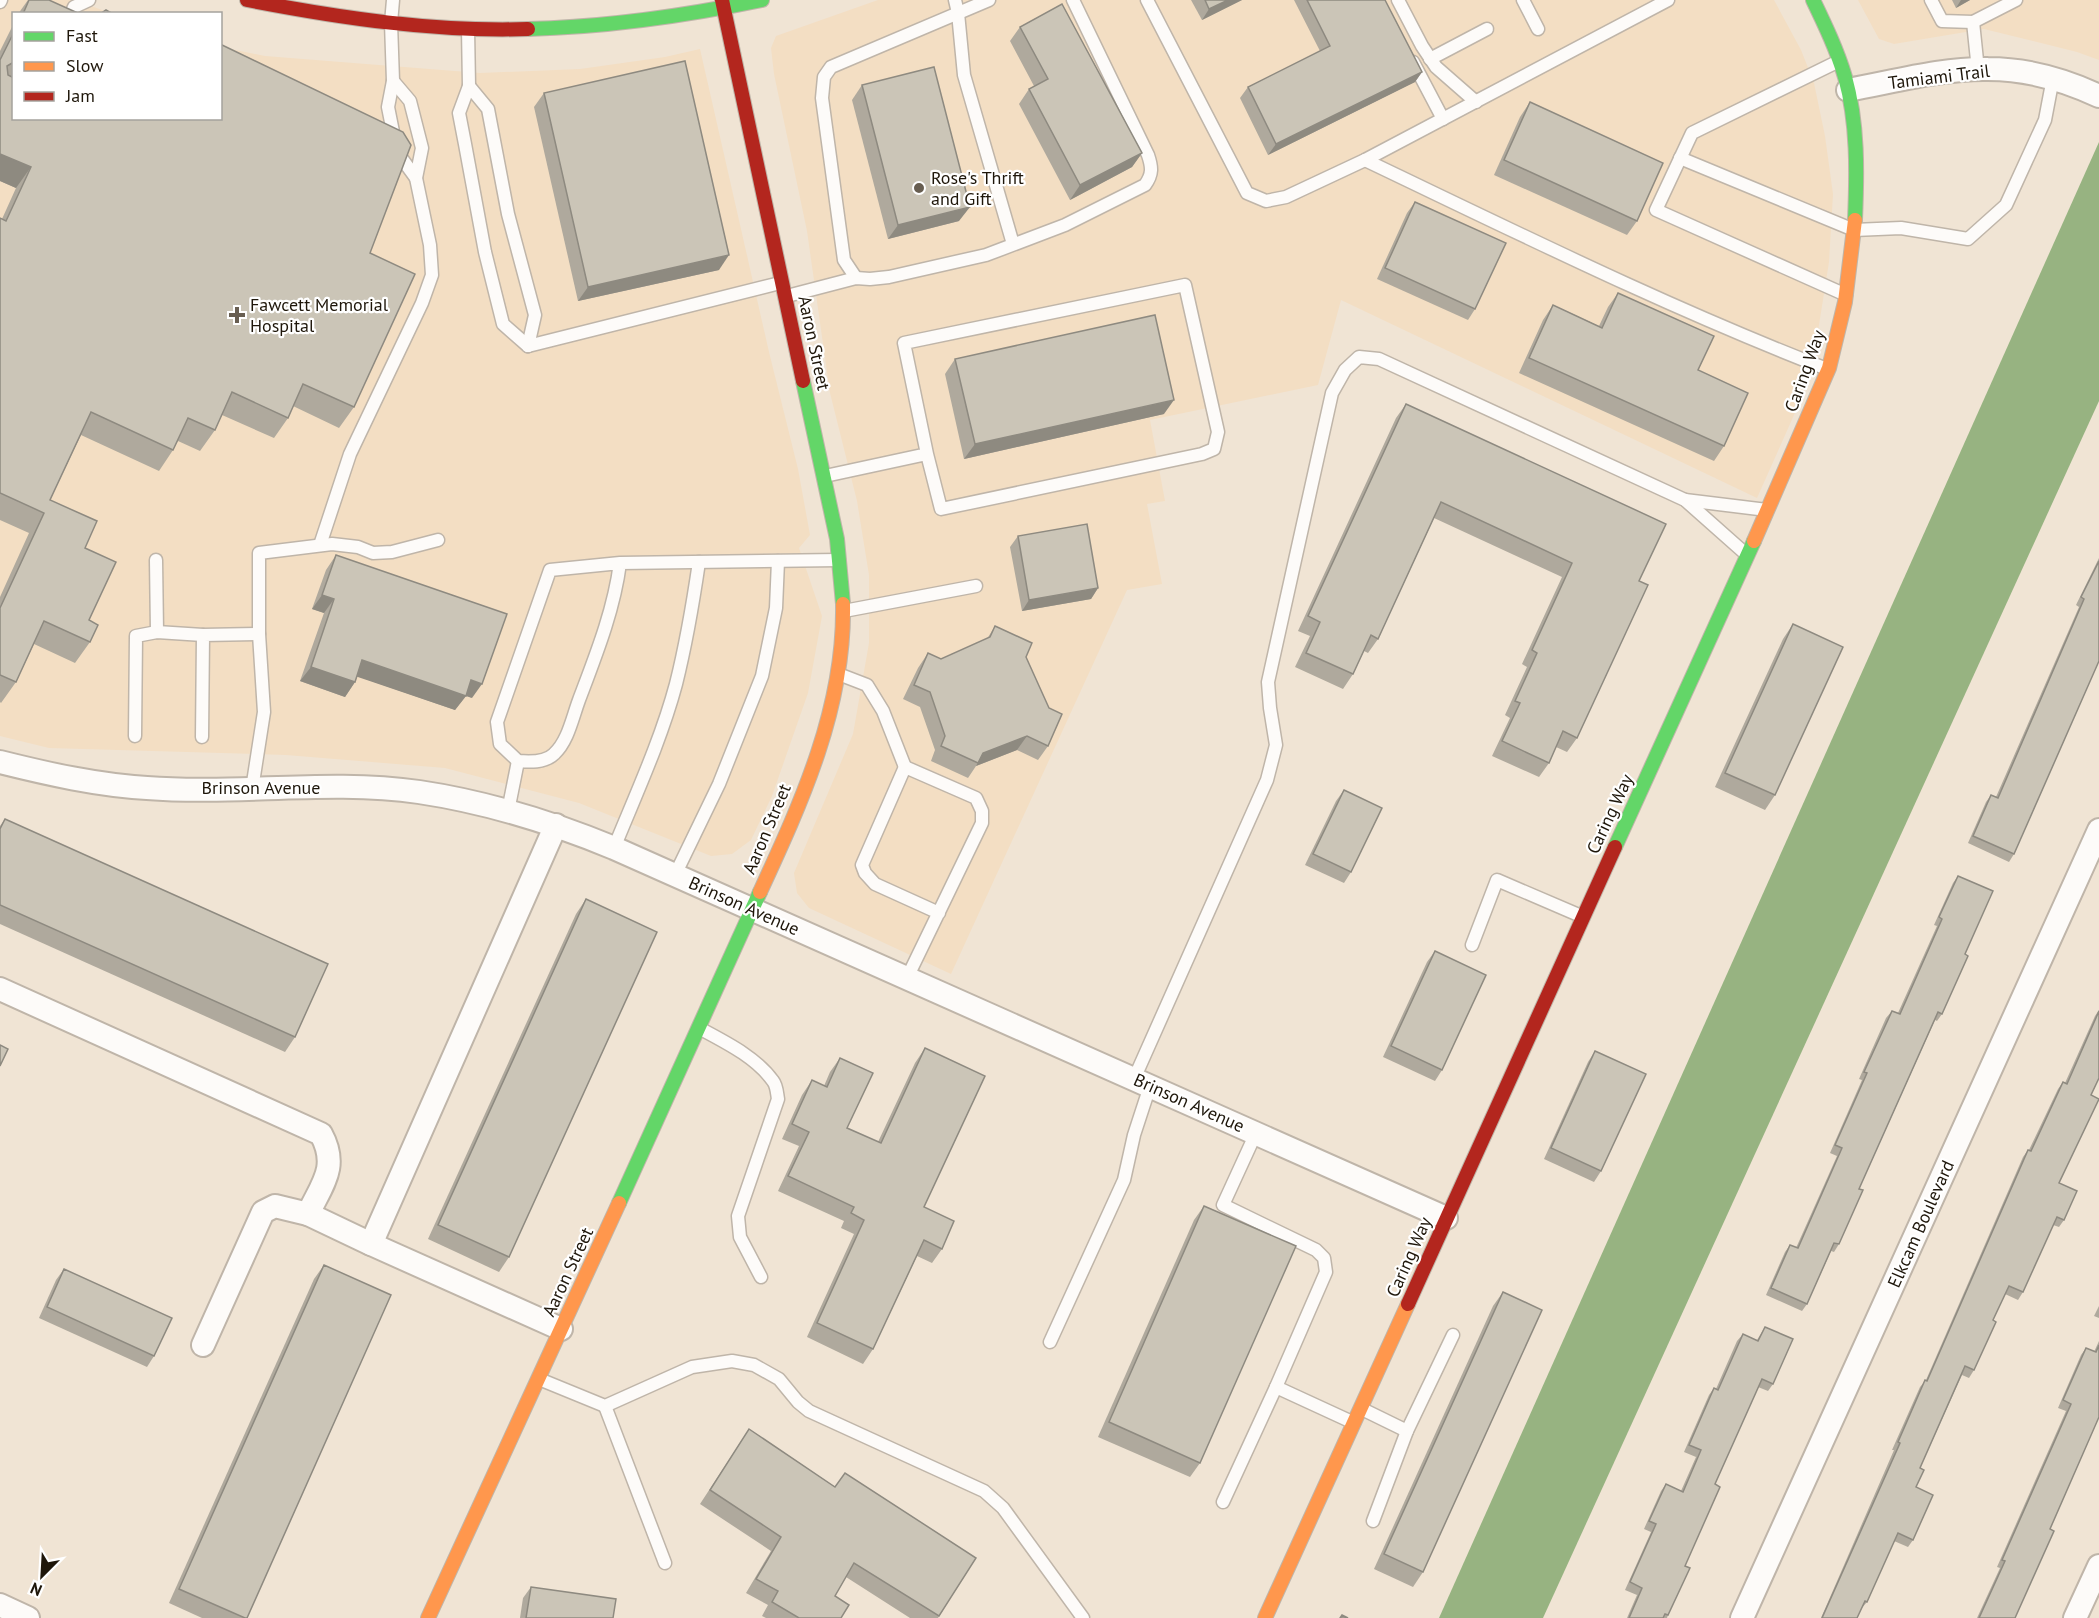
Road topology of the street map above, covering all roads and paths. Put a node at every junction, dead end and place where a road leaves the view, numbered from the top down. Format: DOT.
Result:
graph roads {
  1 [pos="89,0"];
  2 [pos="247,0"];
  3 [pos="393,0"];
  4 [pos="762,0"];
  5 [pos="955,0"];
  6 [pos="989,0"];
  7 [pos="1073,0"];
  8 [pos="1147,0"];
  9 [pos="1398,0"];
  10 [pos="1523,0"];
  11 [pos="1668,0"];
  12 [pos="1813,0"];
  13 [pos="1931,0"];
  14 [pos="2016,0"];
  15 [pos="723,4"];
  16 [pos="72,7"];
  17 [pos="958,13"];
  18 [pos="1973,22"];
  19 [pos="391,23"];
  20 [pos="468,28"];
  21 [pos="1487,29"];
  22 [pos="1539,29"];
  23 [pos="1407,50"];
  24 [pos="1430,59"];
  25 [pos="1840,60"];
  26 [pos="1978,70"];
  27 [pos="2053,78"];
  28 [pos="393,81"];
  29 [pos="469,86"];
  30 [pos="1848,90"];
  31 [pos="2099,96"];
  32 [pos="1476,102"];
  33 [pos="1443,119"];
  34 [pos="1680,158"];
  35 [pos="1365,160"];
  36 [pos="416,178"];
  37 [pos="1854,230"];
  38 [pos="1014,244"];
  39 [pos="856,278"];
  40 [pos="784,289"];
  41 [pos="1847,295"];
  42 [pos="528,346"];
  43 [pos="1828,369"];
  44 [pos="927,454"];
  45 [pos="824,476"];
  46 [pos="1685,500"];
  47 [pos="1768,510"];
  48 [pos="438,540"];
  49 [pos="320,545"];
  50 [pos="1748,556"];
  51 [pos="156,560"];
  52 [pos="840,560"];
  53 [pos="778,561"];
  54 [pos="699,562"];
  55 [pos="620,563"];
  56 [pos="976,586"];
  57 [pos="843,611"];
  58 [pos="156,632"];
  59 [pos="259,634"];
  60 [pos="202,635"];
  61 [pos="839,674"];
  62 [pos="135,736"];
  63 [pos="202,737"];
  64 [pos="518,761"];
  65 [pos="0,762"];
  66 [pos="905,767"];
  67 [pos="252,789"];
  68 [pos="508,811"];
  69 [pos="556,825"];
  70 [pos="2099,830"];
  71 [pos="614,848"];
  72 [pos="675,875"];
  73 [pos="751,909"];
  74 [pos="939,913"];
  75 [pos="1582,917"];
  76 [pos="1472,945"];
  77 [pos="907,978"];
  78 [pos="0,989"];
  79 [pos="698,1027"];
  80 [pos="1142,1082"];
  81 [pos="1256,1132"];
  82 [pos="308,1214"];
  83 [pos="1446,1218"];
  84 [pos="371,1244"];
  85 [pos="761,1277"];
  86 [pos="561,1329"];
  87 [pos="1453,1335"];
  88 [pos="1050,1342"];
  89 [pos="203,1345"];
  90 [pos="538,1379"];
  91 [pos="1276,1387"];
  92 [pos="605,1406"];
  93 [pos="1360,1408"];
  94 [pos="1353,1423"];
  95 [pos="1407,1431"];
  96 [pos="1223,1502"];
  97 [pos="1373,1521"];
  98 [pos="665,1563"];
  99 [pos="2099,1566"];
  100 [pos="0,1605"];
  101 [pos="28,1618"];
  102 [pos="428,1618"];
  103 [pos="1083,1618"];
  104 [pos="1265,1618"];
  105 [pos="1742,1618"];
  106 [pos="2076,1618"];
  1 -- 16 [label="lane"];
  2 -- 19 [label="street"];
  3 -- 19 [label="lane"];
  4 -- 15 [label="street"];
  5 -- 17 [label="lane"];
  6 -- 17 [label="lane"];
  7 -- 38 [label="lane"];
  8 -- 35 [label="lane"];
  9 -- 24 [label="lane"];
  10 -- 22 [label="lane"];
  11 -- 32 [label="lane"];
  12 -- 25 [label="street, Caring Way"];
  13 -- 18 [label="lane"];
  14 -- 18 [label="lane"];
  15 -- 20 [label="street"];
  15 -- 40 [label="street, Aaron Street"];
  17 -- 38 [label="lane"];
  17 -- 39 [label="lane"];
  18 -- 26 [label="lane"];
  19 -- 20 [label="street"];
  19 -- 28 [label="lane"];
  20 -- 29 [label="lane"];
  21 -- 24 [label="lane"];
  23 -- 33 [label="lane"];
  24 -- 32 [label="lane"];
  25 -- 30 [label="street, Caring Way"];
  25 -- 34 [label="lane"];
  26 -- 27 [label="street, Tamiami Trail"];
  26 -- 30 [label="street, Tamiami Trail"];
  27 -- 31 [label="street, Tamiami Trail"];
  27 -- 37 [label="lane"];
  28 -- 36 [label="lane"];
  28 -- 36 [label="lane"];
  29 -- 42 [label="lane"];
  29 -- 42 [label="lane"];
  30 -- 37 [label="street, Caring Way"];
  32 -- 33 [label="lane"];
  33 -- 35 [label="lane"];
  34 -- 37 [label="lane"];
  34 -- 41 [label="lane"];
  35 -- 43 [label="lane"];
  36 -- 49 [label="lane"];
  37 -- 41 [label="street, Caring Way"];
  38 -- 39 [label="lane"];
  39 -- 40 [label="lane"];
  40 -- 42 [label="lane"];
  40 -- 45 [label="street, Aaron Street"];
  41 -- 43 [label="street, Caring Way"];
  43 -- 47 [label="street, Caring Way"];
  44 -- 44 [label="lane"];
  44 -- 45 [label="lane"];
  45 -- 52 [label="street, Aaron Street"];
  46 -- 47 [label="lane"];
  46 -- 50 [label="lane"];
  46 -- 80 [label="lane"];
  47 -- 50 [label="street, Caring Way"];
  48 -- 49 [label="lane"];
  49 -- 59 [label="lane"];
  50 -- 75 [label="street, Caring Way"];
  51 -- 58 [label="lane"];
  52 -- 53 [label="lane"];
  52 -- 57 [label="street, Aaron Street"];
  53 -- 54 [label="lane"];
  53 -- 72 [label="lane"];
  54 -- 55 [label="lane"];
  54 -- 71 [label="lane"];
  55 -- 64 [label="lane"];
  55 -- 64 [label="lane"];
  56 -- 57 [label="lane"];
  57 -- 61 [label="street, Aaron Street"];
  58 -- 60 [label="lane"];
  58 -- 62 [label="lane"];
  59 -- 60 [label="lane"];
  59 -- 67 [label="lane"];
  60 -- 63 [label="lane"];
  61 -- 66 [label="lane"];
  61 -- 73 [label="street, Aaron Street"];
  64 -- 68 [label="lane"];
  65 -- 67 [label="street, Brinson Avenue"];
  66 -- 74 [label="lane"];
  66 -- 74 [label="lane"];
  67 -- 68 [label="street, Brinson Avenue"];
  68 -- 69 [label="street, Brinson Avenue"];
  69 -- 71 [label="street, Brinson Avenue"];
  69 -- 84 [label="street"];
  70 -- 105 [label="street, Elkcam Boulevard"];
  71 -- 72 [label="street, Brinson Avenue"];
  72 -- 73 [label="street, Brinson Avenue"];
  73 -- 77 [label="street, Brinson Avenue"];
  73 -- 79 [label="street, Aaron Street"];
  74 -- 77 [label="lane"];
  75 -- 76 [label="lane"];
  75 -- 83 [label="street, Caring Way"];
  77 -- 80 [label="street, Brinson Avenue"];
  78 -- 82 [label="street"];
  79 -- 85 [label="lane"];
  79 -- 86 [label="street, Aaron Street"];
  80 -- 81 [label="street, Brinson Avenue"];
  80 -- 88 [label="lane"];
  81 -- 83 [label="street, Brinson Avenue"];
  81 -- 91 [label="lane"];
  82 -- 84 [label="street"];
  82 -- 89 [label="street"];
  83 -- 93 [label="street, Caring Way"];
  84 -- 86 [label="street"];
  86 -- 90 [label="street, Aaron Street"];
  87 -- 95 [label="lane"];
  90 -- 92 [label="lane"];
  90 -- 102 [label="street, Aaron Street"];
  91 -- 94 [label="lane"];
  91 -- 96 [label="lane"];
  92 -- 98 [label="lane"];
  92 -- 103 [label="lane"];
  93 -- 94 [label="street, Caring Way"];
  93 -- 95 [label="lane"];
  94 -- 104 [label="street, Caring Way"];
  95 -- 97 [label="lane"];
  99 -- 106 [label="street"];
  100 -- 101 [label="street"];
}
